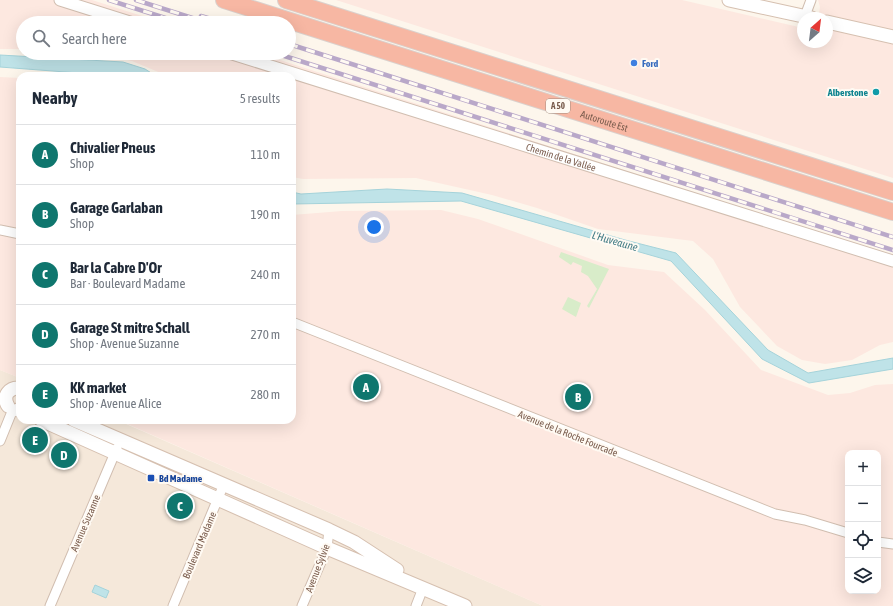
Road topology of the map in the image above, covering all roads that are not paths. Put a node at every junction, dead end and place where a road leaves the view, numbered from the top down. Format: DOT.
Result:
graph roads {
  1 [pos="60,0"];
  2 [pos="224,0"];
  3 [pos="286,0"];
  4 [pos="729,0"];
  5 [pos="812,0"];
  6 [pos="809,12"];
  7 [pos="797,15"];
  8 [pos="111,16"];
  9 [pos="274,16"];
  10 [pos="296,23"];
  11 [pos="833,23"];
  12 [pos="893,37"];
  13 [pos="251,60"];
  14 [pos="290,72"];
  15 [pos="296,74"];
  16 [pos="893,192"];
  17 [pos="893,212"];
  18 [pos="0,230"];
  19 [pos="16,233"];
  20 [pos="893,261"];
  21 [pos="296,324"];
  22 [pos="14,388"];
  23 [pos="13,408"];
  24 [pos="50,424"];
  25 [pos="83,424"];
  26 [pos="121,440"];
  27 [pos="0,441"];
  28 [pos="115,453"];
  29 [pos="224,484"];
  30 [pos="218,498"];
  31 [pos="329,530"];
  32 [pos="845,532"];
  33 [pos="881,542"];
  34 [pos="893,544"];
  35 [pos="327,548"];
  36 [pos="423,588"];
  37 [pos="50,606"];
  38 [pos="173,606"];
  39 [pos="302,606"];
  40 [pos="416,606"];
  41 [pos="466,606"];
  1 -- 8 [label="street"];
  2 -- 9 [label="highway, Autoroute Est / A 50"];
  3 -- 16 [label="highway, Autoroute Est / A 50"];
  4 -- 7 [label="main road"];
  5 -- 6 [label="street"];
  10 -- 17 [label="highway, Autoroute Est / A 50"];
  11 -- 12 [label="main road"];
  13 -- 14 [label="street, Chemin de la Vallée"];
  15 -- 20 [label="street, Chemin de la Vallée"];
  18 -- 19 [label="street"];
  21 -- 32 [label="street, Avenue de la Roche Fourcade"];
  22 -- 23 [label="main road"];
  23 -- 27 [label="street"];
  24 -- 28 [label="main road"];
  25 -- 26 [label="main road"];
  26 -- 28 [label="street, Avenue Suzanne"];
  26 -- 29 [label="main road"];
  28 -- 30 [label="main road"];
  28 -- 37 [label="street, Avenue Suzanne"];
  29 -- 30 [label="street, Boulevard Madame"];
  29 -- 31 [label="main road"];
  30 -- 35 [label="main road"];
  30 -- 38 [label="street, Boulevard Madame"];
  31 -- 35 [label="street, Avenue Sylvie"];
  31 -- 36 [label="main road"];
  33 -- 34 [label="street"];
  35 -- 36 [label="main road"];
  35 -- 39 [label="street, Avenue Sylvie"];
  36 -- 40 [label="street"];
  36 -- 41 [label="main road"];
}
